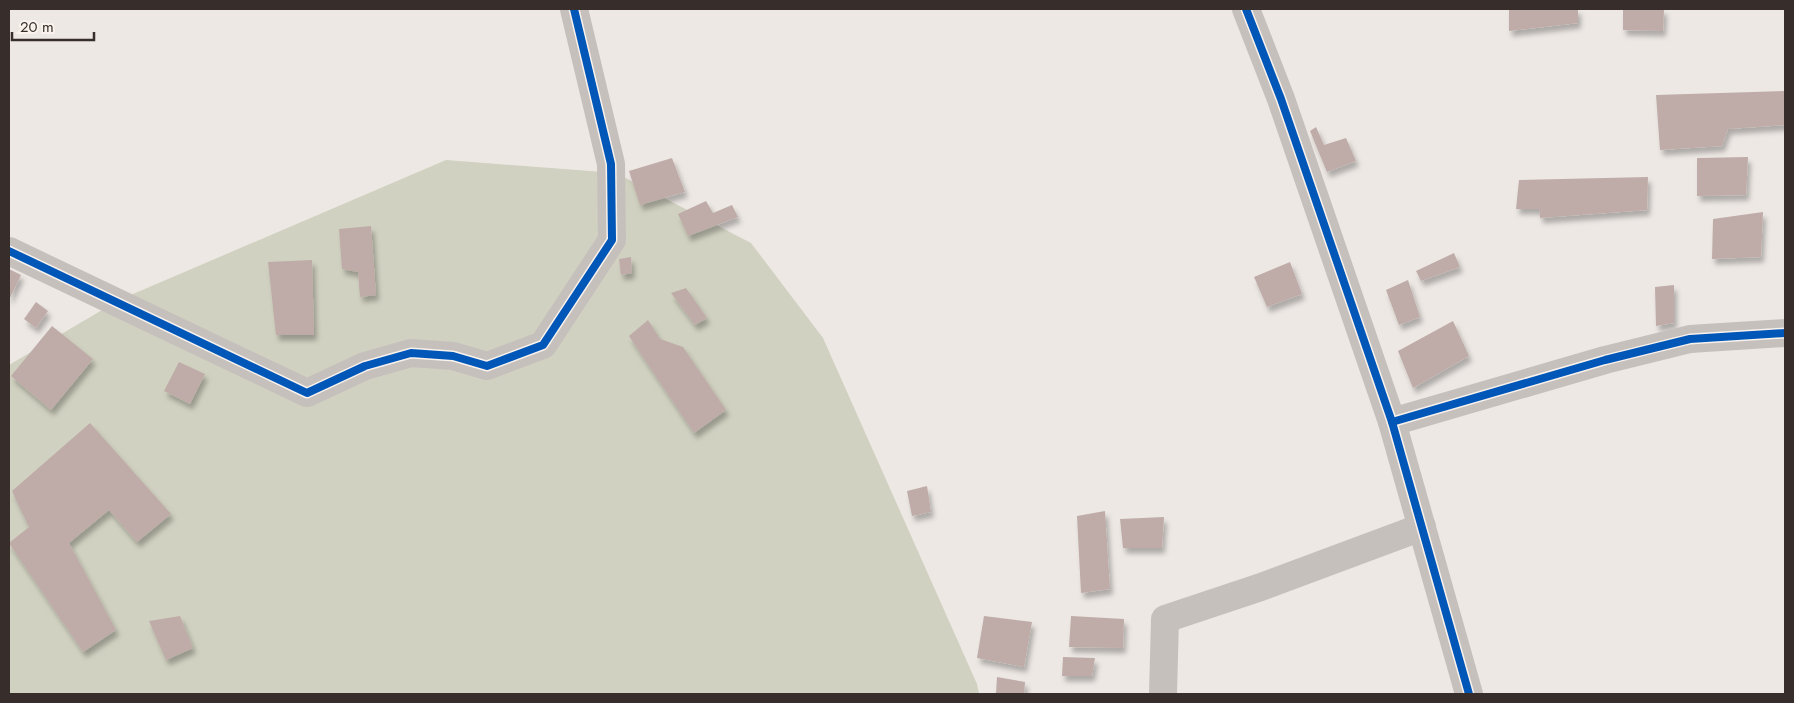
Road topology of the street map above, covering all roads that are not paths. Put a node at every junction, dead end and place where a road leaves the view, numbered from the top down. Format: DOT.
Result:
graph roads {
  1 [pos="574,9"];
  2 [pos="1246,9"];
  3 [pos="9,251"];
  4 [pos="1785,333"];
  5 [pos="1392,422"];
  6 [pos="1422,527"];
  7 [pos="1163,694"];
  8 [pos="1469,694"];
  1 -- 3 [label="street"];
  2 -- 5 [label="street"];
  4 -- 5 [label="street"];
  5 -- 6 [label="street"];
  6 -- 7 [label="street"];
  6 -- 8 [label="street"];
}
